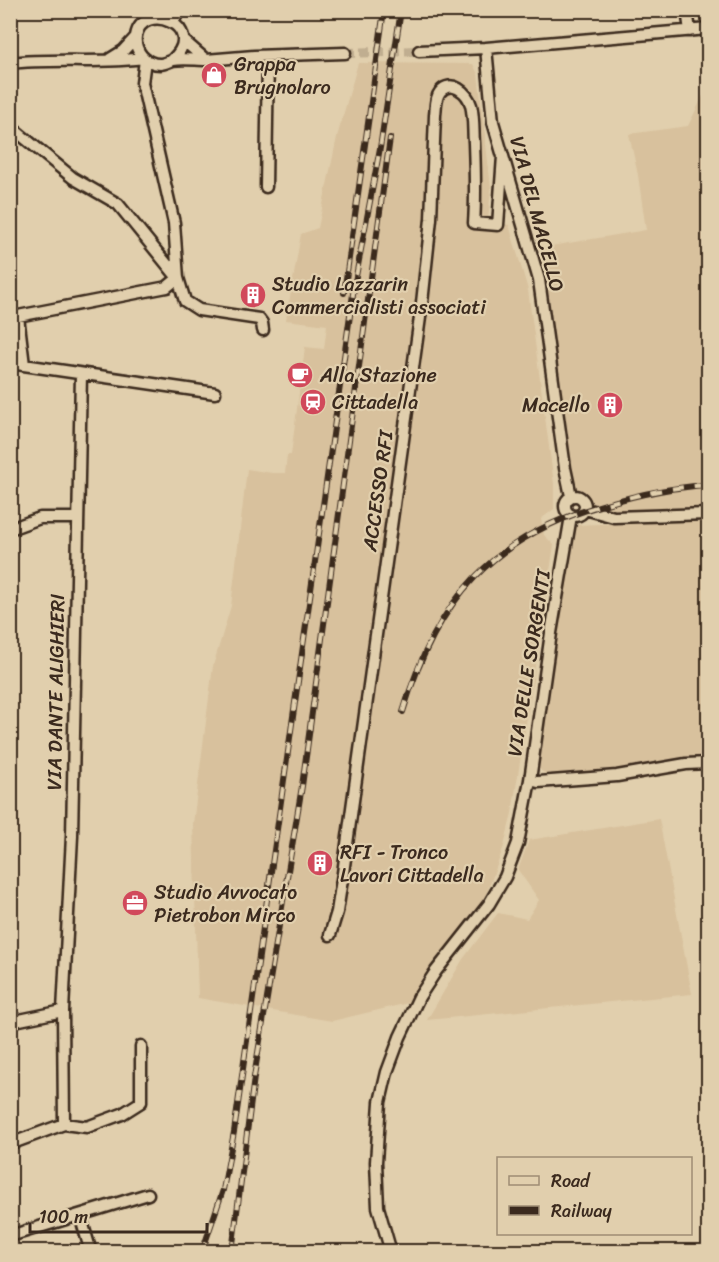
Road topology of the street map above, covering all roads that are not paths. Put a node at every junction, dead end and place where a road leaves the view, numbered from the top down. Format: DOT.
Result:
graph roads {
  1 [pos="180,10"];
  2 [pos="687,10"];
  3 [pos="173,21"];
  4 [pos="708,29"];
  5 [pos="690,31"];
  6 [pos="135,38"];
  7 [pos="183,40"];
  8 [pos="486,48"];
  9 [pos="419,51"];
  10 [pos="345,53"];
  11 [pos="268,56"];
  12 [pos="144,59"];
  13 [pos="110,60"];
  14 [pos="172,60"];
  15 [pos="206,60"];
  16 [pos="10,63"];
  17 [pos="10,126"];
  18 [pos="503,156"];
  19 [pos="266,187"];
  20 [pos="178,278"];
  21 [pos="263,330"];
  22 [pos="10,363"];
  23 [pos="24,365"];
  24 [pos="81,374"];
  25 [pos="215,393"];
  26 [pos="571,496"];
  27 [pos="585,509"];
  28 [pos="708,514"];
  29 [pos="571,516"];
  30 [pos="78,518"];
  31 [pos="10,529"];
  32 [pos="708,763"];
  33 [pos="530,780"];
  34 [pos="330,935"];
  35 [pos="63,1011"];
  36 [pos="10,1022"];
  37 [pos="141,1046"];
  38 [pos="64,1124"];
  39 [pos="11,1140"];
  40 [pos="148,1194"];
  41 [pos="80,1215"];
  42 [pos="10,1236"];
  43 [pos="91,1251"];
  44 [pos="391,1251"];
  1 -- 3 [label="street"];
  2 -- 5 [label="street"];
  3 -- 6 [label="street"];
  3 -- 7 [label="street"];
  4 -- 5 [label="street"];
  5 -- 8 [label="street"];
  6 -- 12 [label="street"];
  6 -- 13 [label="street"];
  7 -- 14 [label="street"];
  7 -- 15 [label="street"];
  8 -- 9 [label="street"];
  8 -- 18 [label="street, VIA DEL MACELLO"];
  10 -- 11 [label="street"];
  11 -- 15 [label="street"];
  11 -- 19 [label="street"];
  12 -- 13 [label="street"];
  12 -- 14 [label="street"];
  12 -- 20 [label="street"];
  13 -- 16 [label="street"];
  14 -- 15 [label="street"];
  17 -- 20 [label="street"];
  18 -- 26 [label="street, VIA DEL MACELLO"];
  18 -- 34 [label="street, ACCESSO RFI"];
  20 -- 21 [label="street"];
  20 -- 23 [label="street"];
  22 -- 23 [label="street"];
  23 -- 24 [label="street"];
  24 -- 25 [label="street"];
  24 -- 30 [label="street, VIA DANTE ALIGHIERI"];
  26 -- 27 [label="street"];
  26 -- 29 [label="street, VIA DEL MACELLO"];
  27 -- 28 [label="street"];
  27 -- 29 [label="street"];
  29 -- 33 [label="street, VIA DELLE SORGENTI"];
  30 -- 31 [label="street"];
  30 -- 35 [label="street, VIA DANTE ALIGHIERI"];
  32 -- 33 [label="street, VIA DELLE SORGENTI"];
  33 -- 44 [label="street"];
  35 -- 36 [label="street"];
  35 -- 38 [label="street, VIA DANTE ALIGHIERI"];
  37 -- 38 [label="street"];
  38 -- 39 [label="street"];
  40 -- 41 [label="street"];
  41 -- 42 [label="street"];
  41 -- 43 [label="street"];
}
